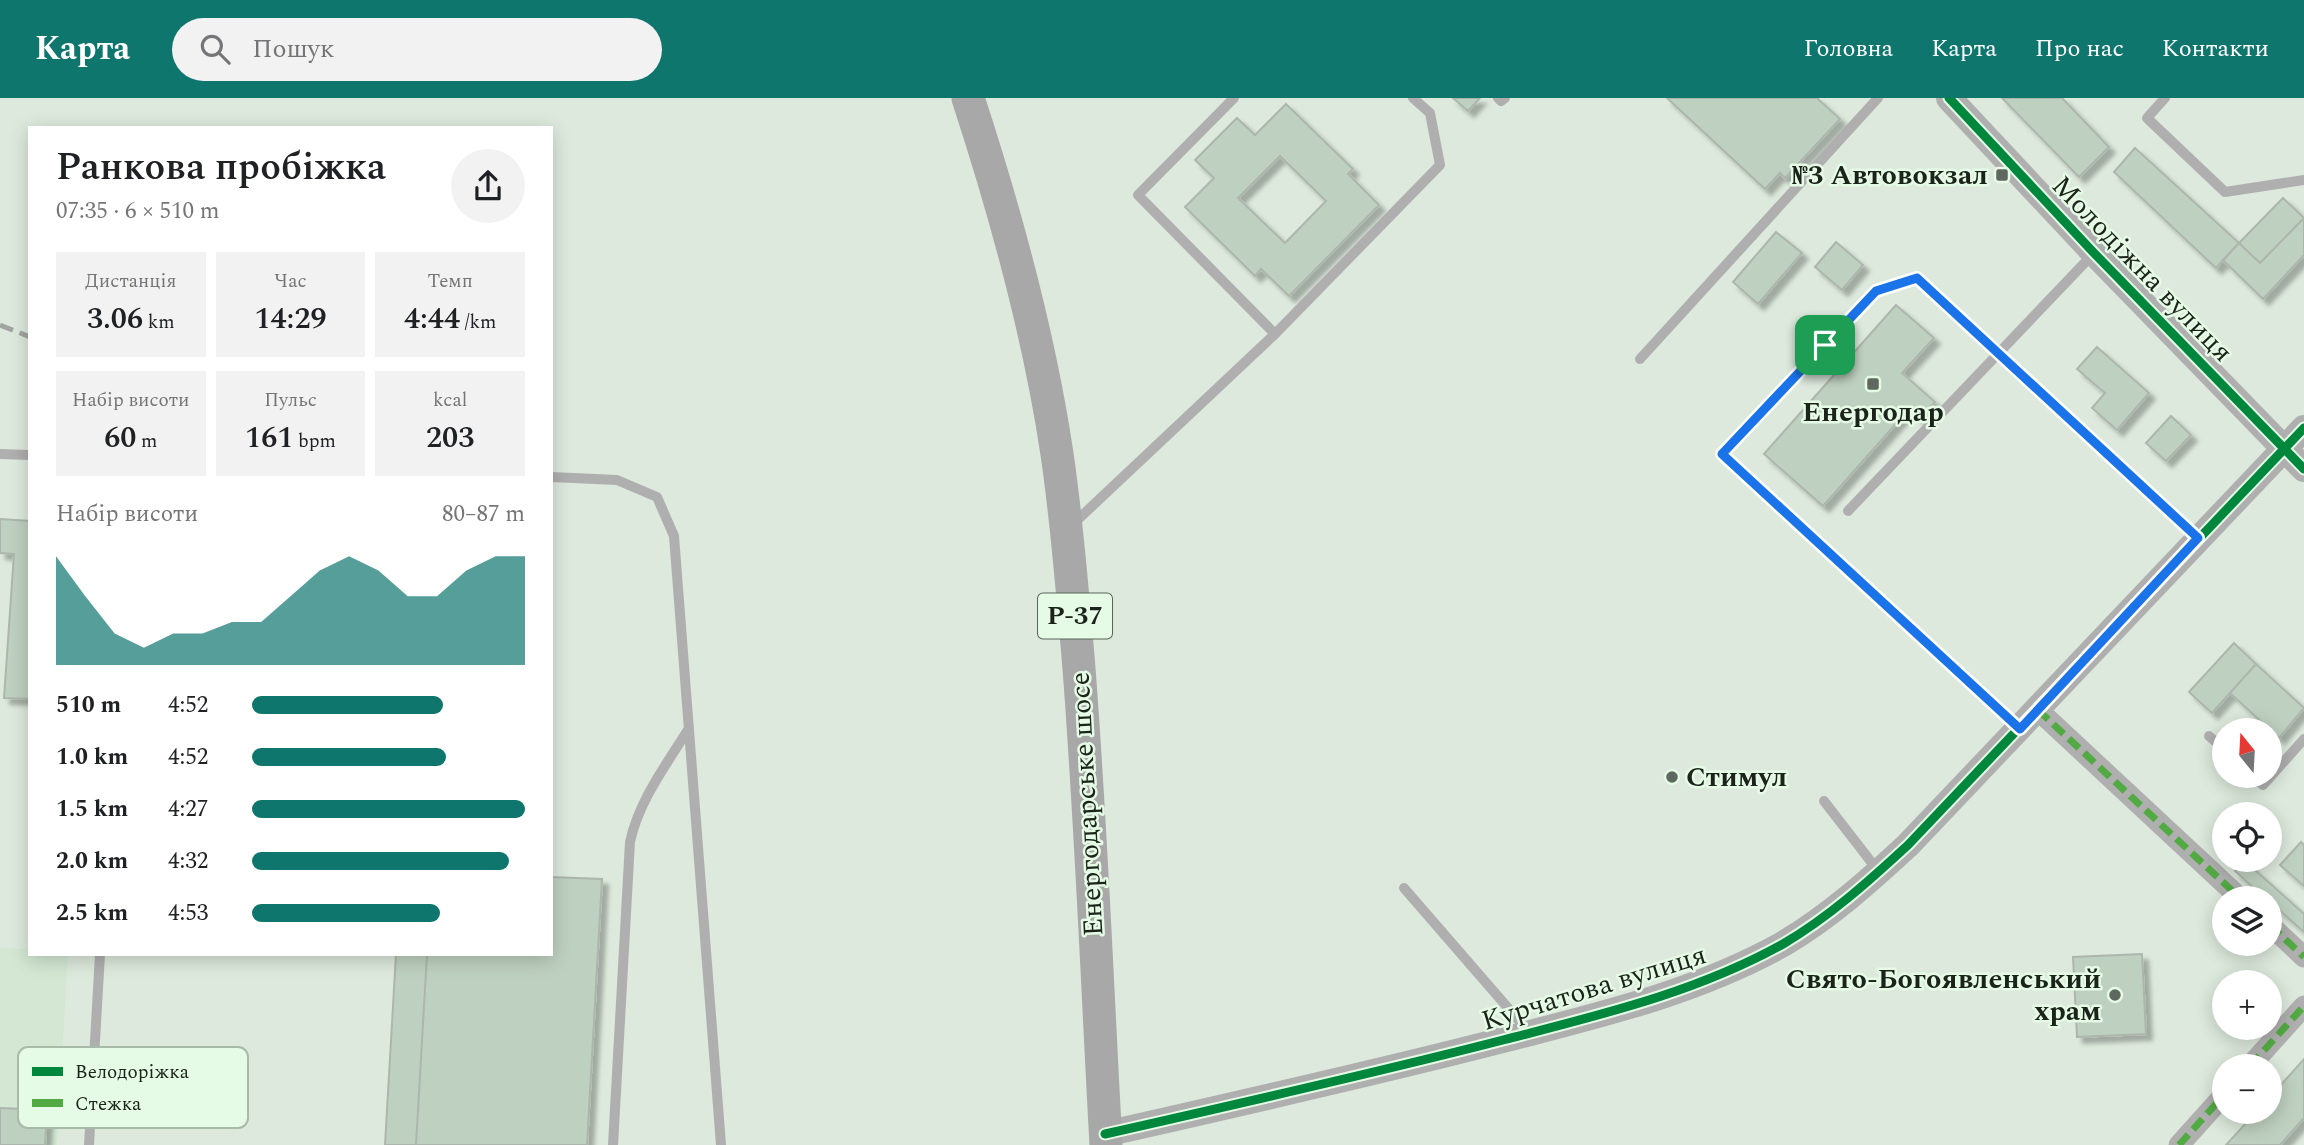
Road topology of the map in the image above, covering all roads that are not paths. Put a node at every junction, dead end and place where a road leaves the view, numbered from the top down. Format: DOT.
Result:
graph roads {
  1 [pos="968,98"];
  2 [pos="1234,98"];
  3 [pos="1413,98"];
  4 [pos="1498,98"];
  5 [pos="1504,98"];
  6 [pos="1878,98"];
  7 [pos="1949,98"];
  8 [pos="2165,98"];
  9 [pos="2304,180"];
  10 [pos="2094,253"];
  11 [pos="1275,334"];
  12 [pos="1999,353"];
  13 [pos="1640,359"];
  14 [pos="2304,428"];
  15 [pos="2284,449"];
  16 [pos="0,454"];
  17 [pos="28,456"];
  18 [pos="2304,469"];
  19 [pos="553,477"];
  20 [pos="1848,511"];
  21 [pos="1068,529"];
  22 [pos="2198,538"];
  23 [pos="2029,719"];
  24 [pos="689,728"];
  25 [pos="2209,736"];
  26 [pos="2212,739"];
  27 [pos="2304,739"];
  28 [pos="2282,764"];
  29 [pos="1824,801"];
  30 [pos="1879,872"];
  31 [pos="2226,886"];
  32 [pos="1404,888"];
  33 [pos="2282,936"];
  34 [pos="100,956"];
  35 [pos="2304,957"];
  36 [pos="2304,1006"];
  37 [pos="1531,1033"];
  38 [pos="95,1047"];
  39 [pos="2261,1054"];
  40 [pos="2212,1108"];
  41 [pos="1105,1139"];
  42 [pos="613,1145"];
  43 [pos="721,1145"];
  44 [pos="2179,1145"];
  1 -- 21 [label="main road, Енергодарське шосе / Р-37"];
  2 -- 11 [label="lane"];
  3 -- 11 [label="lane"];
  4 -- 5 [label="lane"];
  6 -- 13 [label="lane"];
  7 -- 10 [label="street, Молодіжна вулиця"];
  8 -- 9 [label="lane"];
  10 -- 12 [label="lane"];
  10 -- 15 [label="street, Молодіжна вулиця"];
  11 -- 21 [label="lane"];
  12 -- 20 [label="lane"];
  12 -- 22 [label="lane"];
  12 -- 23 [label="lane"];
  14 -- 15 [label="street, Курчатова вулиця"];
  15 -- 18 [label="street, Молодіжна вулиця"];
  15 -- 22 [label="street, Курчатова вулиця"];
  16 -- 17 [label="lane"];
  19 -- 24 [label="lane"];
  21 -- 41 [label="main road, Енергодарське шосе / Р-37"];
  22 -- 23 [label="street, Курчатова вулиця"];
  23 -- 30 [label="street, Курчатова вулиця"];
  23 -- 31 [label="street"];
  24 -- 42 [label="lane"];
  24 -- 43 [label="lane"];
  25 -- 26 [label="lane"];
  27 -- 28 [label="lane"];
  29 -- 30 [label="lane"];
  30 -- 37 [label="street, Курчатова вулиця"];
  32 -- 37 [label="lane"];
  33 -- 35 [label="street"];
  34 -- 38 [label="lane"];
  36 -- 39 [label="street"];
  37 -- 41 [label="street, Курчатова вулиця"];
  40 -- 44 [label="street"];
}
